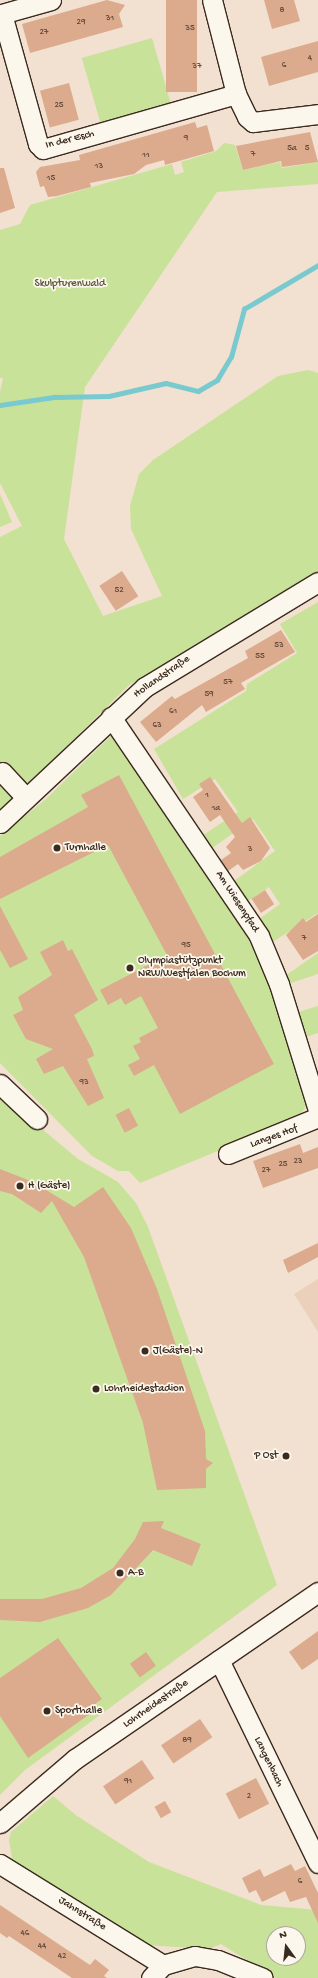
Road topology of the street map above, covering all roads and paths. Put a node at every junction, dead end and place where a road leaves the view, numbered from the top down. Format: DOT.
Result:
graph roads {
  1 [pos="51,0"];
  2 [pos="212,0"];
  3 [pos="1,14"];
  4 [pos="236,94"];
  5 [pos="318,114"];
  6 [pos="318,582"];
  7 [pos="112,716"];
  8 [pos="2,772"];
  9 [pos="25,797"];
  10 [pos="0,823"];
  11 [pos="0,1084"];
  12 [pos="318,1110"];
  13 [pos="318,1117"];
  14 [pos="37,1119"];
  15 [pos="228,1154"];
  16 [pos="318,1592"];
  17 [pos="219,1660"];
  18 [pos="0,1823"];
  19 [pos="318,1863"];
  20 [pos="0,1864"];
  21 [pos="157,1971"];
  22 [pos="263,1978"];
  1 -- 3 [label="street, In der Esch"];
  2 -- 4 [label="street"];
  3 -- 4 [label="street, In der Esch"];
  4 -- 5 [label="street"];
  6 -- 7 [label="street, Hollandstraße"];
  7 -- 9 [label="street, Hollandstraße"];
  7 -- 12 [label="street, Am Wiesenpfad"];
  8 -- 9 [label="street"];
  9 -- 10 [label="street, Hollandstraße"];
  11 -- 14 [label="street"];
  13 -- 15 [label="street, Langes Hof"];
  16 -- 17 [label="street, Lohrheidestraße"];
  17 -- 18 [label="street, Lohrheidestraße"];
  17 -- 19 [label="street, Langenbach"];
  20 -- 21 [label="street, Jahnstraße"];
  21 -- 22 [label="street, Jahnstraße"];
}
